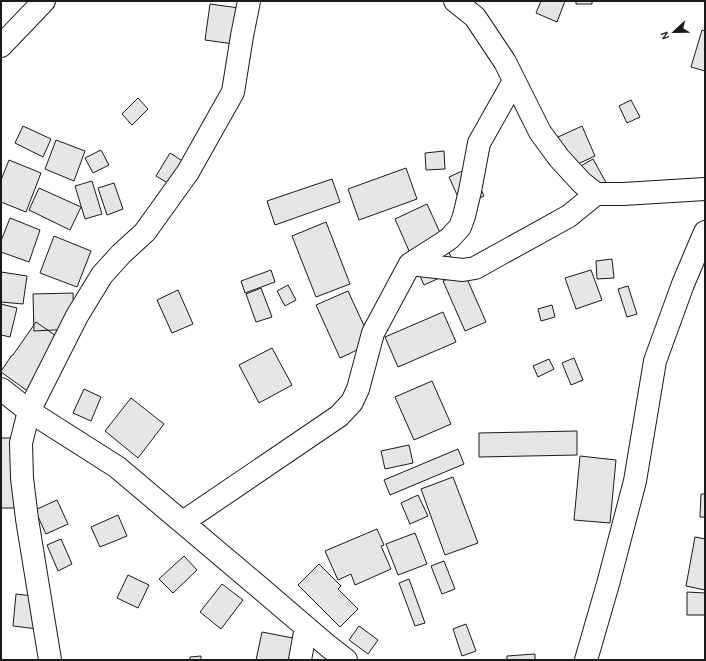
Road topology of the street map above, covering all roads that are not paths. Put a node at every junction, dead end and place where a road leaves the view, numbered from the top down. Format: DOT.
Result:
graph roads {
  1 [pos="44,1"];
  2 [pos="249,1"];
  3 [pos="455,1"];
  4 [pos="1,46"];
  5 [pos="514,81"];
  6 [pos="705,189"];
  7 [pos="596,194"];
  8 [pos="705,232"];
  9 [pos="410,264"];
  10 [pos="1,389"];
  11 [pos="29,411"];
  12 [pos="183,522"];
  13 [pos="306,627"];
  14 [pos="50,660"];
  15 [pos="300,660"];
  16 [pos="346,660"];
  17 [pos="586,660"];
  1 -- 4 [label="street"];
  2 -- 11 [label="street"];
  3 -- 5 [label="street"];
  5 -- 7 [label="street"];
  5 -- 9 [label="street"];
  6 -- 7 [label="street"];
  7 -- 9 [label="street"];
  8 -- 17 [label="street"];
  9 -- 12 [label="street"];
  10 -- 11 [label="street"];
  11 -- 12 [label="street"];
  11 -- 14 [label="street"];
  12 -- 13 [label="street"];
  13 -- 15 [label="street"];
  13 -- 16 [label="street"];
}
